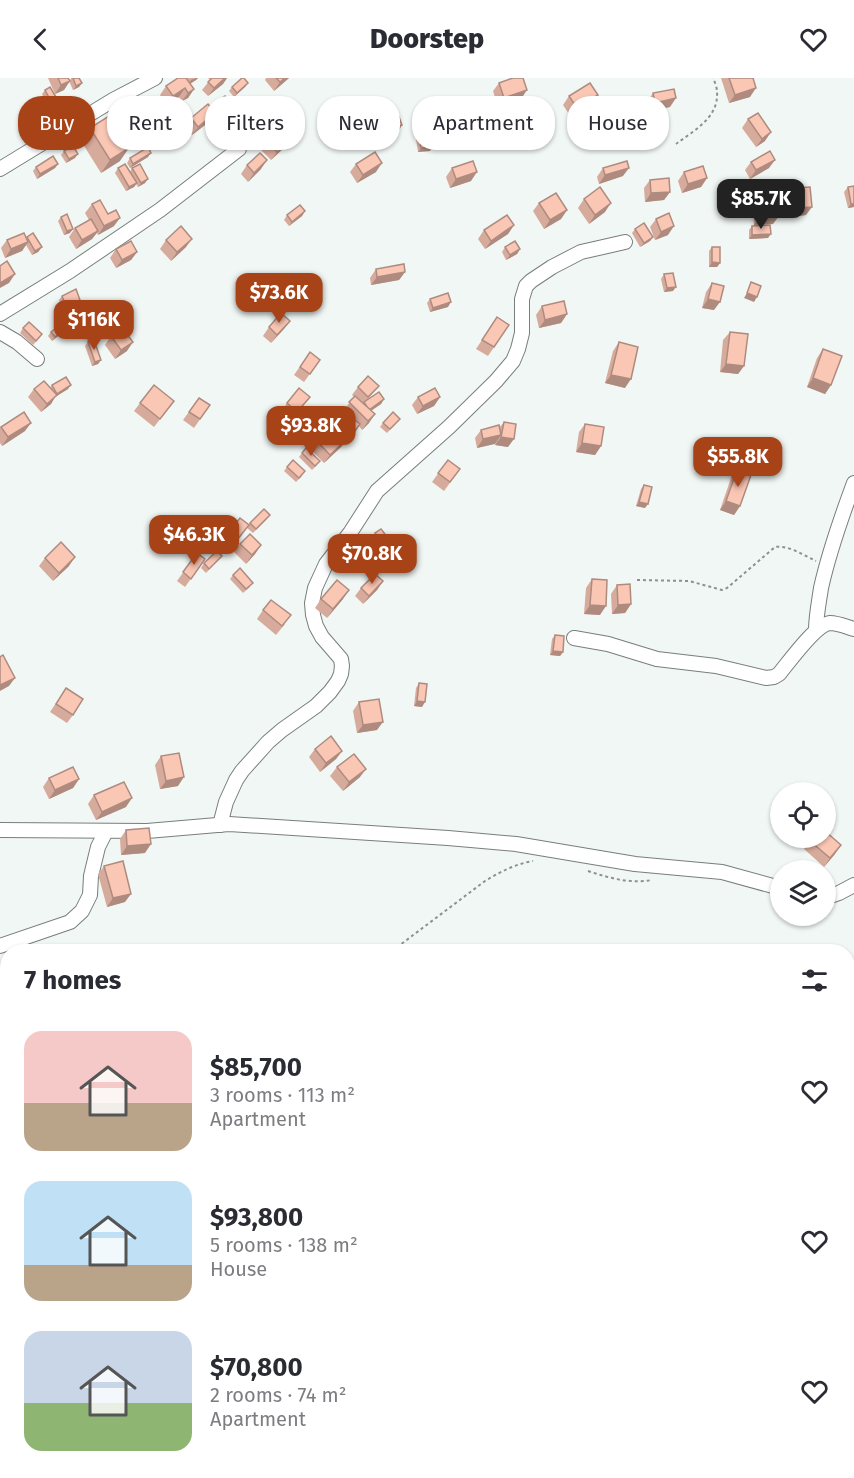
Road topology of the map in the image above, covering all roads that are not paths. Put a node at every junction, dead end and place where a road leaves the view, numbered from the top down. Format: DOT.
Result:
graph roads {
  1 [pos="155,78"];
  2 [pos="238,150"];
  3 [pos="0,169"];
  4 [pos="625,242"];
  5 [pos="0,314"];
  6 [pos="0,332"];
  7 [pos="37,359"];
  8 [pos="854,483"];
  9 [pos="854,628"];
  10 [pos="816,630"];
  11 [pos="574,638"];
  12 [pos="220,825"];
  13 [pos="0,830"];
  14 [pos="106,831"];
  15 [pos="770,885"];
  16 [pos="854,885"];
  17 [pos="836,894"];
  18 [pos="6,944"];
  1 -- 3 [label="street"];
  2 -- 5 [label="street"];
  4 -- 12 [label="street"];
  6 -- 7 [label="street"];
  8 -- 10 [label="street"];
  9 -- 10 [label="street"];
  10 -- 11 [label="street"];
  12 -- 14 [label="street"];
  12 -- 15 [label="street"];
  13 -- 14 [label="street"];
  14 -- 18 [label="street"];
  16 -- 17 [label="street"];
}
